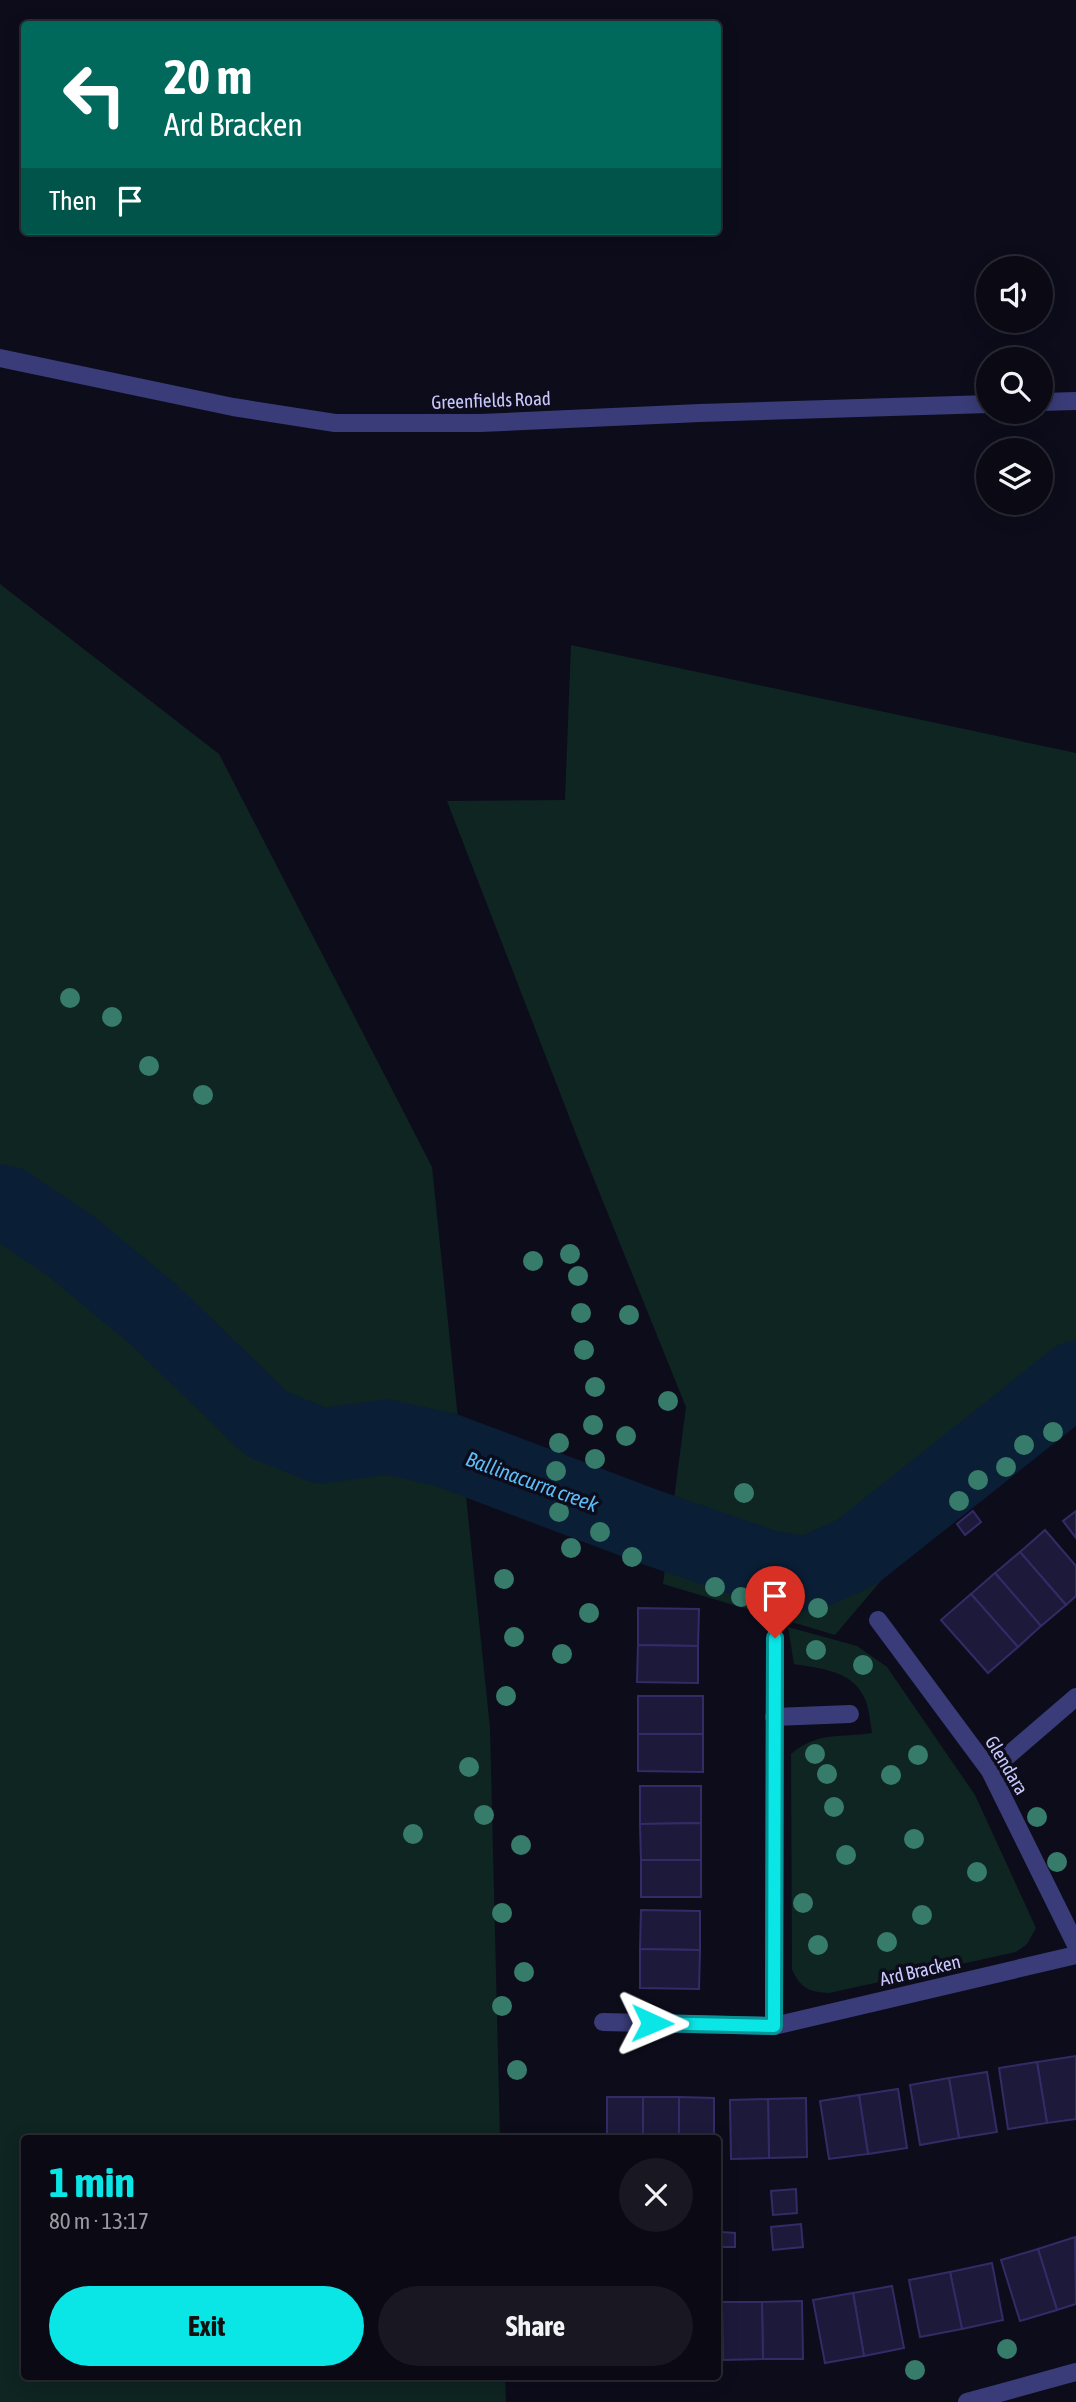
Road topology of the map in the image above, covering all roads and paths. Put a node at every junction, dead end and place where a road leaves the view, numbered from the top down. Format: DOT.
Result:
graph roads {
  1 [pos="0,358"];
  2 [pos="1076,401"];
  3 [pos="1053,402"];
  4 [pos="976,404"];
  5 [pos="878,1620"];
  6 [pos="775,1638"];
  7 [pos="1076,1697"];
  8 [pos="850,1714"];
  9 [pos="774,1717"];
  10 [pos="990,1771"];
  11 [pos="1076,1945"];
  12 [pos="1076,1955"];
  13 [pos="603,2022"];
  14 [pos="774,2026"];
  15 [pos="1076,2372"];
  16 [pos="967,2402"];
  1 -- 4 [label="street, Greenfields Road"];
  2 -- 3 [label="street"];
  5 -- 10 [label="street, Glendara"];
  6 -- 9 [label="street"];
  7 -- 10 [label="street"];
  8 -- 9 [label="street"];
  9 -- 14 [label="street"];
  10 -- 11 [label="street, Glendara"];
  12 -- 14 [label="street, Ard Bracken"];
  13 -- 14 [label="street, Ard Bracken"];
  15 -- 16 [label="street"];
}
